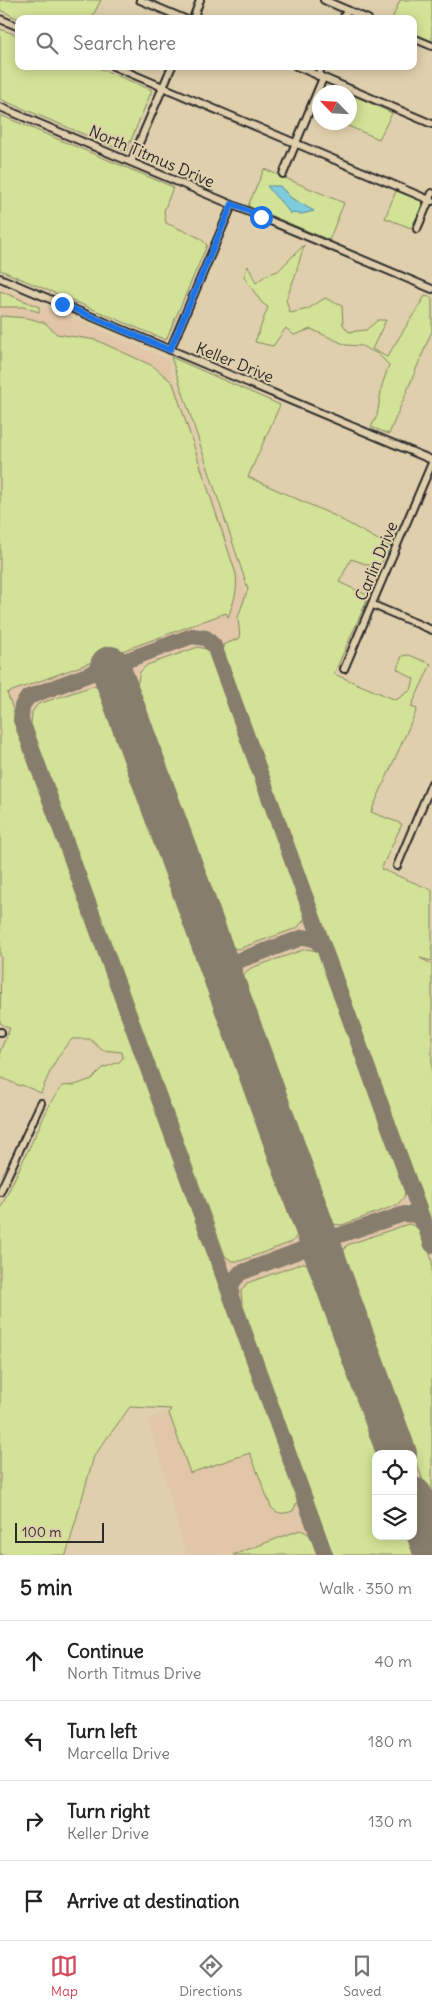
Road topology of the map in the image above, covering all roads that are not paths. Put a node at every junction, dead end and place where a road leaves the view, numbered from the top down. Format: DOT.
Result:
graph roads {
  1 [pos="140,0"];
  2 [pos="200,0"];
  3 [pos="324,0"];
  4 [pos="347,10"];
  5 [pos="176,15"];
  6 [pos="194,15"];
  7 [pos="345,15"];
  8 [pos="359,15"];
  9 [pos="0,19"];
  10 [pos="15,25"];
  11 [pos="417,40"];
  12 [pos="432,46"];
  13 [pos="123,70"];
  14 [pos="170,70"];
  15 [pos="305,70"];
  16 [pos="322,70"];
  17 [pos="321,77"];
  18 [pos="163,86"];
  19 [pos="0,107"];
  20 [pos="432,124"];
  21 [pos="295,143"];
  22 [pos="131,162"];
  23 [pos="283,174"];
  24 [pos="431,198"];
  25 [pos="232,204"];
  26 [pos="417,229"];
  27 [pos="0,278"];
  28 [pos="432,289"];
  29 [pos="170,350"];
  30 [pos="432,462"];
  31 [pos="373,605"];
  32 [pos="432,630"];
  33 [pos="344,669"];
  34 [pos="432,783"];
  35 [pos="397,866"];
  36 [pos="41,1103"];
  37 [pos="3,1178"];
  38 [pos="0,1192"];
  1 -- 5 [label="street"];
  2 -- 6 [label="street"];
  3 -- 4 [label="street"];
  4 -- 7 [label="street"];
  4 -- 8 [label="street"];
  9 -- 10 [label="street"];
  11 -- 12 [label="street"];
  13 -- 18 [label="street"];
  14 -- 18 [label="street"];
  15 -- 17 [label="street"];
  16 -- 17 [label="street"];
  17 -- 20 [label="street"];
  17 -- 21 [label="street"];
  18 -- 21 [label="street"];
  18 -- 22 [label="street"];
  19 -- 22 [label="street, North Titmus Drive"];
  21 -- 23 [label="street"];
  21 -- 24 [label="street"];
  22 -- 25 [label="street, North Titmus Drive"];
  24 -- 26 [label="street"];
  25 -- 28 [label="street, North Titmus Drive"];
  25 -- 29 [label="street"];
  27 -- 29 [label="street, Keller Drive"];
  29 -- 30 [label="street, Keller Drive"];
  30 -- 31 [label="street, Carlin Drive"];
  31 -- 32 [label="street"];
  31 -- 33 [label="street, Carlin Drive"];
  34 -- 35 [label="street"];
  36 -- 37 [label="street"];
  37 -- 38 [label="street"];
}
